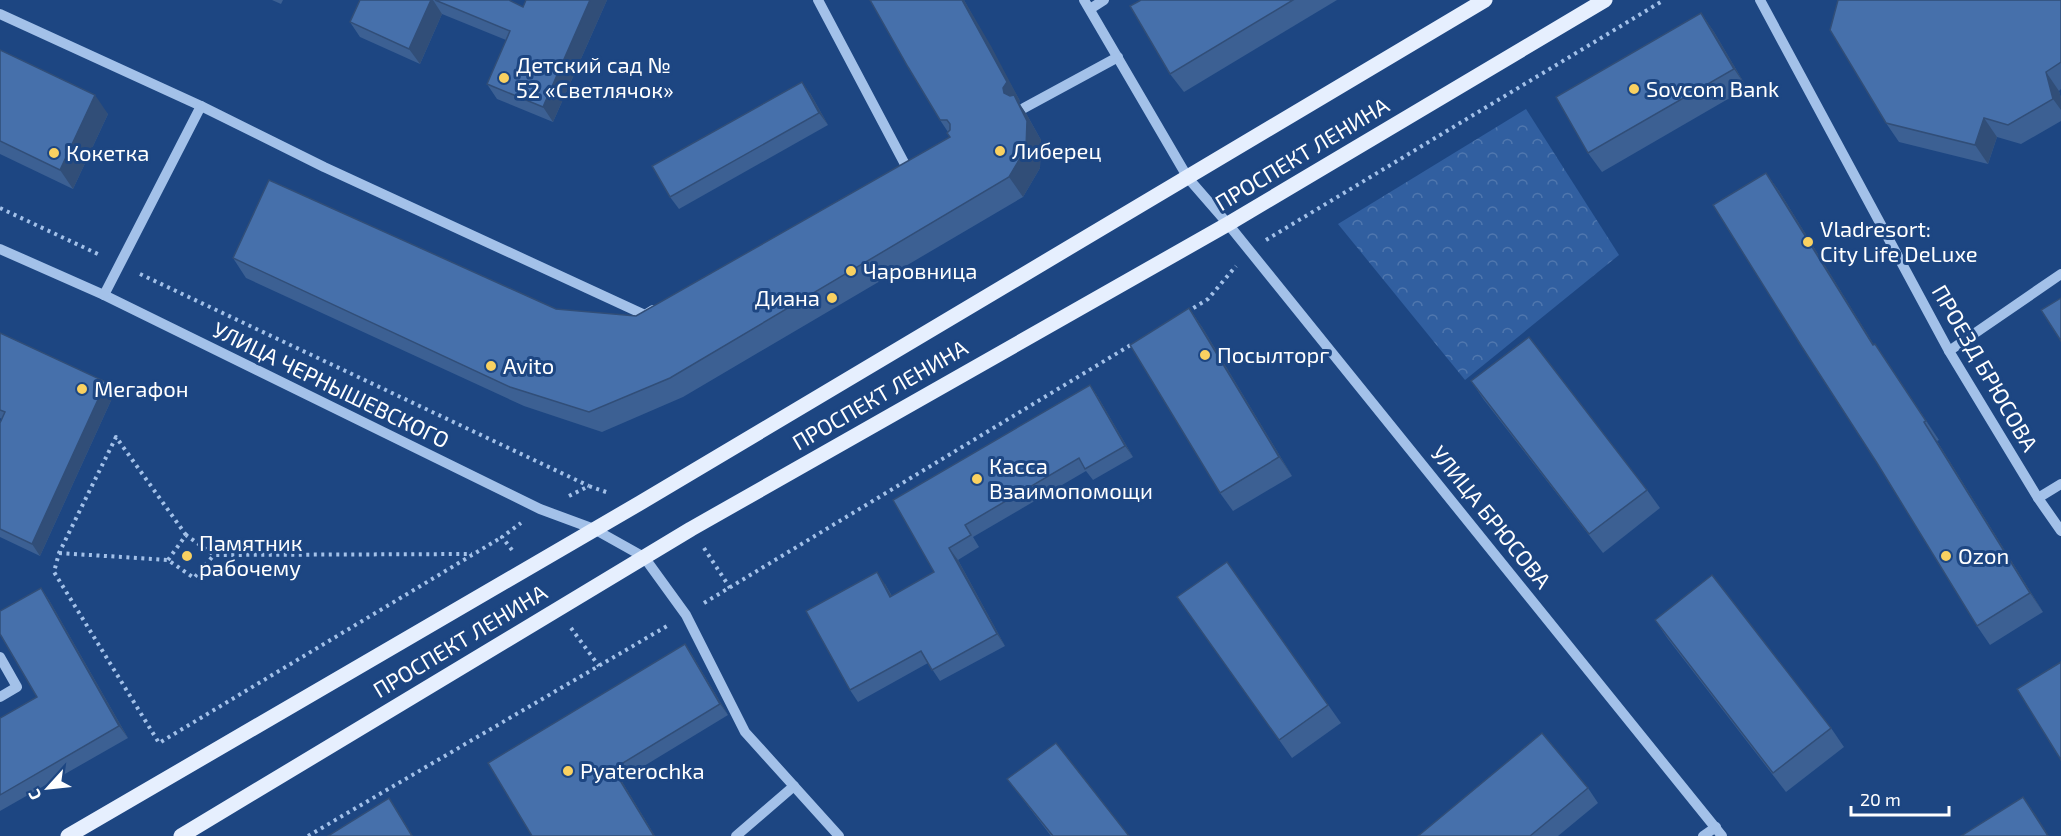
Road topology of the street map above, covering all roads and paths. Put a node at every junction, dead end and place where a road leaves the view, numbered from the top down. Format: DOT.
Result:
graph roads {
  1 [pos="818,0"];
  2 [pos="1104,0"];
  3 [pos="1485,0"];
  4 [pos="1605,0"];
  5 [pos="1664,0"];
  6 [pos="1760,0"];
  7 [pos="1087,5"];
  8 [pos="0,14"];
  9 [pos="1118,57"];
  10 [pos="201,106"];
  11 [pos="1024,108"];
  12 [pos="1188,178"];
  13 [pos="899,179"];
  14 [pos="0,208"];
  15 [pos="1228,224"];
  16 [pos="0,249"];
  17 [pos="1250,250"];
  18 [pos="120,264"];
  19 [pos="2061,274"];
  20 [pos="104,295"];
  21 [pos="665,304"];
  22 [pos="1177,318"];
  23 [pos="1136,342"];
  24 [pos="1949,351"];
  25 [pos="2061,484"];
  26 [pos="589,486"];
  27 [pos="2038,498"];
  28 [pos="594,529"];
  29 [pos="2061,531"];
  30 [pos="186,535"];
  31 [pos="501,537"];
  32 [pos="59,553"];
  33 [pos="472,554"];
  34 [pos="214,555"];
  35 [pos="644,557"];
  36 [pos="168,560"];
  37 [pos="686,615"];
  38 [pos="0,657"];
  39 [pos="0,697"];
  40 [pos="794,786"];
  41 [pos="1719,831"];
  42 [pos="68,836"];
  43 [pos="182,836"];
  44 [pos="308,836"];
  45 [pos="736,836"];
  46 [pos="839,836"];
  47 [pos="1703,836"];
  1 -- 13 [label="street"];
  2 -- 7 [label="street"];
  3 -- 12 [label="main road, ПРОСПЕКТ ЛЕНИНА"];
  4 -- 15 [label="main road, ПРОСПЕКТ ЛЕНИНА"];
  5 -- 17 [label="path"];
  6 -- 24 [label="street, ПРОЕЗД БРЮСОВА"];
  7 -- 9 [label="street, УЛИЦА БРЮСОВА"];
  8 -- 10 [label="street"];
  9 -- 11 [label="street"];
  9 -- 12 [label="street, УЛИЦА БРЮСОВА"];
  10 -- 18 [label="street"];
  10 -- 21 [label="street"];
  12 -- 15 [label="street, УЛИЦА БРЮСОВА"];
  12 -- 28 [label="main road, ПРОСПЕКТ ЛЕНИНА"];
  14 -- 18 [label="path"];
  15 -- 17 [label="street, УЛИЦА БРЮСОВА"];
  15 -- 35 [label="main road, ПРОСПЕКТ ЛЕНИНА"];
  16 -- 20 [label="street, УЛИЦА ЧЕРНЫШЕВСКОГО"];
  17 -- 22 [label="path"];
  17 -- 41 [label="street, УЛИЦА БРЮСОВА"];
  18 -- 20 [label="street"];
  18 -- 26 [label="path"];
  19 -- 24 [label="street"];
  20 -- 28 [label="street, УЛИЦА ЧЕРНЫШЕВСКОГО"];
  23 -- 37 [label="path"];
  24 -- 27 [label="street, ПРОЕЗД БРЮСОВА"];
  25 -- 27 [label="street"];
  27 -- 29 [label="street, ПРОЕЗД БРЮСОВА"];
  28 -- 35 [label="street, УЛИЦА ЧЕРНЫШЕВСКОГО"];
  28 -- 42 [label="main road, ПРОСПЕКТ ЛЕНИНА"];
  30 -- 32 [label="path"];
  30 -- 34 [label="path"];
  30 -- 36 [label="path"];
  31 -- 33 [label="path"];
  32 -- 33 [label="path"];
  32 -- 36 [label="path"];
  33 -- 34 [label="path"];
  34 -- 36 [label="path"];
  35 -- 37 [label="street"];
  35 -- 43 [label="main road, ПРОСПЕКТ ЛЕНИНА"];
  37 -- 40 [label="street"];
  37 -- 44 [label="path"];
  38 -- 39 [label="street"];
  40 -- 45 [label="street"];
  40 -- 46 [label="street"];
  41 -- 47 [label="street"];
}
